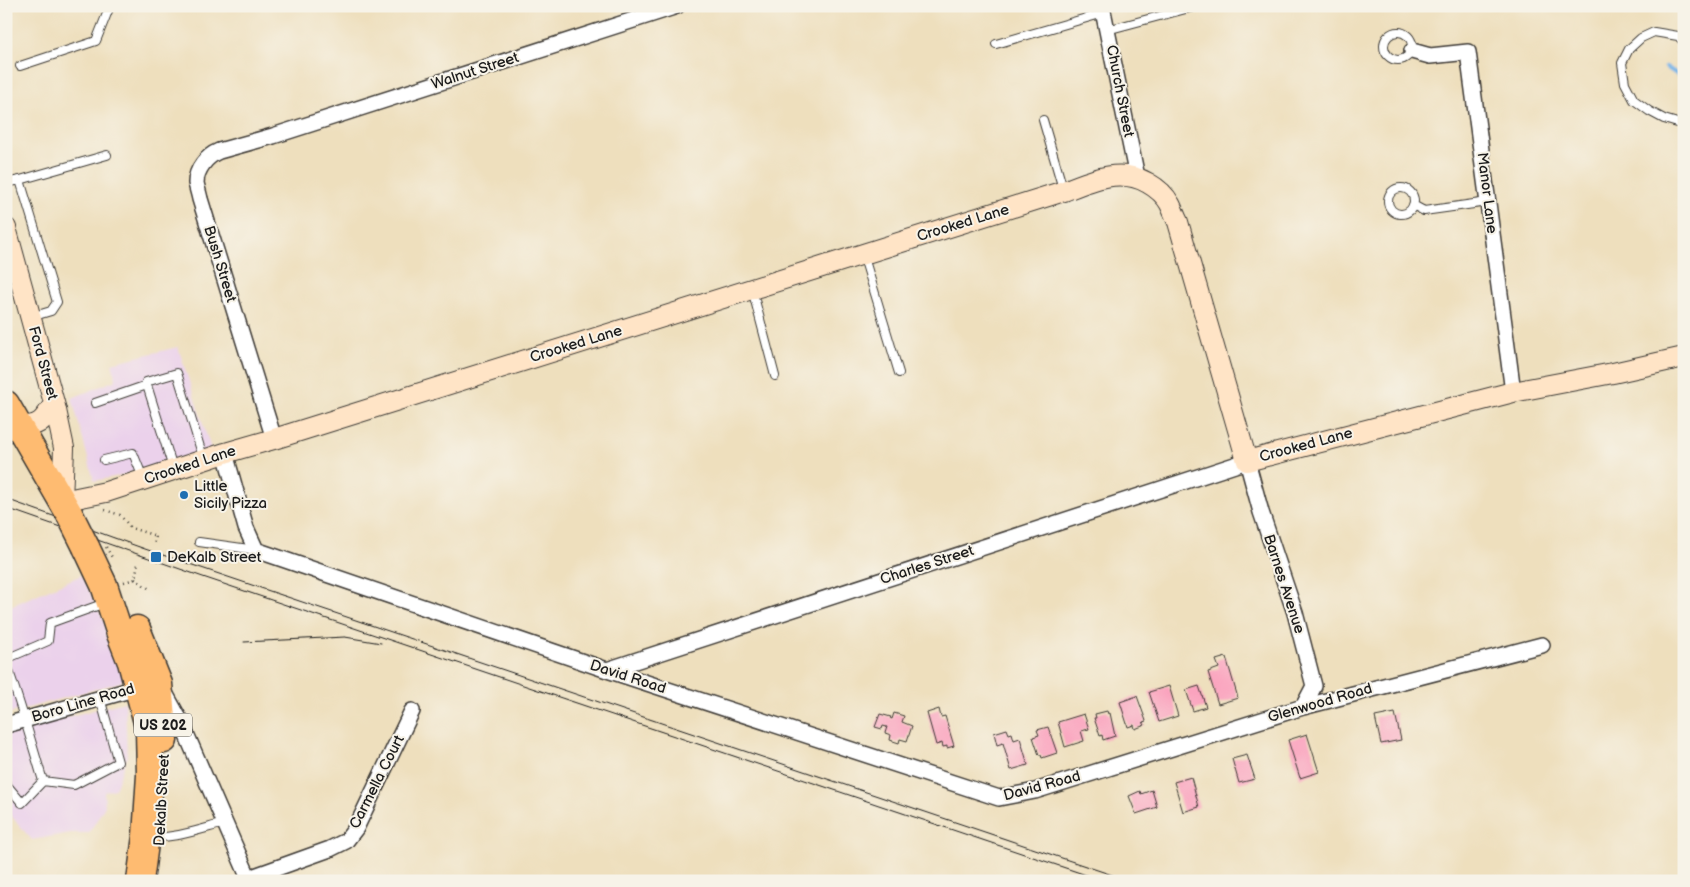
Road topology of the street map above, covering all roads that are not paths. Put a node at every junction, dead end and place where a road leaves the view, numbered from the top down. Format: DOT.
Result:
graph roads {
  1 [pos="110,6"];
  2 [pos="677,6"];
  3 [pos="1197,6"];
  4 [pos="1103,10"];
  5 [pos="1107,30"];
  6 [pos="1684,42"];
  7 [pos="996,44"];
  8 [pos="1412,51"];
  9 [pos="20,66"];
  10 [pos="1043,120"];
  11 [pos="1684,125"];
  12 [pos="273,136"];
  13 [pos="107,155"];
  14 [pos="1137,177"];
  15 [pos="20,180"];
  16 [pos="6,183"];
  17 [pos="1064,191"];
  18 [pos="1488,202"];
  19 [pos="1413,205"];
  20 [pos="6,228"];
  21 [pos="863,254"];
  22 [pos="752,289"];
  23 [pos="31,317"];
  24 [pos="1684,357"];
  25 [pos="899,373"];
  26 [pos="775,376"];
  27 [pos="147,385"];
  28 [pos="1513,392"];
  29 [pos="95,403"];
  30 [pos="54,404"];
  31 [pos="13,415"];
  32 [pos="274,439"];
  33 [pos="224,453"];
  34 [pos="104,460"];
  35 [pos="204,460"];
  36 [pos="1247,461"];
  37 [pos="174,470"];
  38 [pos="144,480"];
  39 [pos="66,508"];
  40 [pos="199,542"];
  41 [pos="256,550"];
  42 [pos="112,589"];
  43 [pos="1542,645"];
  44 [pos="6,661"];
  45 [pos="607,670"];
  46 [pos="149,686"];
  47 [pos="100,698"];
  48 [pos="1303,706"];
  49 [pos="412,711"];
  50 [pos="24,720"];
  51 [pos="6,725"];
  52 [pos="1100,769"];
  53 [pos="44,781"];
  54 [pos="6,784"];
  55 [pos="225,824"];
  56 [pos="154,837"];
  57 [pos="250,880"];
  58 [pos="140,881"];
  59 [pos="158,881"];
  1 -- 9 [label="lane"];
  2 -- 12 [label="street, Walnut Street"];
  3 -- 5 [label="lane"];
  4 -- 5 [label="street, Church Street"];
  4 -- 7 [label="lane"];
  5 -- 14 [label="street, Church Street"];
  6 -- 11 [label="lane"];
  8 -- 18 [label="street, Manor Lane"];
  10 -- 17 [label="lane"];
  12 -- 32 [label="street, Bush Street"];
  13 -- 15 [label="lane"];
  14 -- 17 [label="street, Crooked Lane"];
  14 -- 36 [label="street, Crooked Lane"];
  15 -- 16 [label="lane"];
  15 -- 23 [label="lane"];
  17 -- 21 [label="street, Crooked Lane"];
  18 -- 19 [label="lane"];
  18 -- 28 [label="street, Manor Lane"];
  20 -- 23 [label="street, Ford Street"];
  21 -- 22 [label="street, Crooked Lane"];
  21 -- 25 [label="lane"];
  22 -- 26 [label="lane"];
  22 -- 32 [label="street, Crooked Lane"];
  23 -- 30 [label="street, Ford Street"];
  24 -- 28 [label="street, Crooked Lane"];
  27 -- 29 [label="lane"];
  27 -- 35 [label="lane"];
  27 -- 37 [label="lane"];
  28 -- 36 [label="street, Crooked Lane"];
  30 -- 31 [label="street"];
  30 -- 39 [label="street, Ford Street"];
  31 -- 39 [label="highway, Dekalb Street / US 202"];
  32 -- 33 [label="street, Crooked Lane"];
  33 -- 35 [label="street, Crooked Lane"];
  33 -- 41 [label="street"];
  34 -- 38 [label="lane"];
  35 -- 37 [label="street, Crooked Lane"];
  36 -- 45 [label="street, Charles Street"];
  36 -- 48 [label="street, Barnes Avenue"];
  37 -- 38 [label="street, Crooked Lane"];
  38 -- 39 [label="street, Crooked Lane"];
  39 -- 42 [label="highway, Dekalb Street / US 202, bridge"];
  40 -- 41 [label="lane"];
  41 -- 45 [label="street, David Road"];
  42 -- 44 [label="lane"];
  42 -- 46 [label="highway, Dekalb Street / US 202"];
  43 -- 48 [label="street, Glenwood Road"];
  44 -- 50 [label="lane"];
  45 -- 52 [label="street, David Road"];
  46 -- 47 [label="street, Boro Line Road"];
  46 -- 55 [label="street"];
  46 -- 56 [label="highway, Dekalb Street / US 202"];
  47 -- 50 [label="street, Boro Line Road"];
  47 -- 53 [label="lane"];
  48 -- 52 [label="street, Glenwood Road"];
  49 -- 57 [label="street, Carmella Court"];
  50 -- 51 [label="street, Boro Line Road"];
  50 -- 53 [label="lane"];
  53 -- 54 [label="lane"];
  55 -- 56 [label="lane"];
  55 -- 57 [label="street"];
  56 -- 58 [label="highway, Dekalb Street"];
  56 -- 59 [label="highway, Dekalb Street / US 202"];
}
